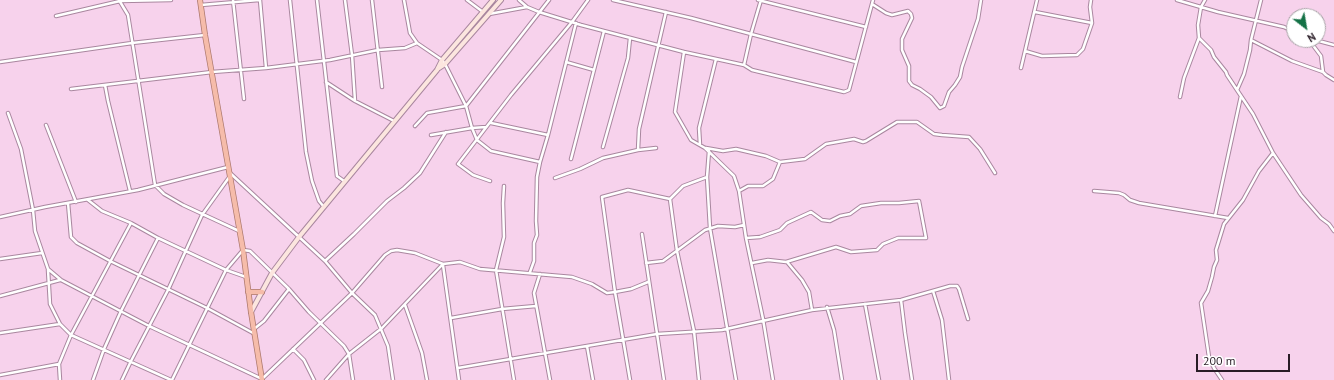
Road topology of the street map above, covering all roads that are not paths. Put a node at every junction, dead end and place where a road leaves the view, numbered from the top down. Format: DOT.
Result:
graph roads {
  1 [pos="171,0"];
  2 [pos="260,0"];
  3 [pos="290,0"];
  4 [pos="317,0"];
  5 [pos="345,0"];
  6 [pos="372,0"];
  7 [pos="404,0"];
  8 [pos="467,0"];
  9 [pos="493,0"];
  10 [pos="500,0"];
  11 [pos="519,0"];
  12 [pos="549,0"];
  13 [pos="588,0"];
  14 [pos="613,0"];
  15 [pos="760,0"];
  16 [pos="873,0"];
  17 [pos="981,0"];
  18 [pos="1037,0"];
  19 [pos="1091,0"];
  20 [pos="1177,0"];
  21 [pos="1204,0"];
  22 [pos="1261,0"];
  23 [pos="120,1"];
  24 [pos="233,1"];
  25 [pos="201,3"];
  26 [pos="872,4"];
  27 [pos="527,7"];
  28 [pos="1201,7"];
  29 [pos="483,12"];
  30 [pos="539,12"];
  31 [pos="666,12"];
  32 [pos="1035,12"];
  33 [pos="488,15"];
  34 [pos="56,16"];
  35 [pos="1256,21"];
  36 [pos="572,22"];
  37 [pos="1092,22"];
  38 [pos="576,23"];
  39 [pos="866,27"];
  40 [pos="1286,28"];
  41 [pos="604,31"];
  42 [pos="751,34"];
  43 [pos="205,35"];
  44 [pos="630,38"];
  45 [pos="1199,38"];
  46 [pos="1251,40"];
  47 [pos="132,43"];
  48 [pos="417,43"];
  49 [pos="658,46"];
  50 [pos="1315,48"];
  51 [pos="378,50"];
  52 [pos="1025,51"];
  53 [pos="684,52"];
  54 [pos="352,55"];
  55 [pos="716,59"];
  56 [pos="323,61"];
  57 [pos="0,62"];
  58 [pos="443,62"];
  59 [pos="566,62"];
  60 [pos="856,62"];
  61 [pos="296,64"];
  62 [pos="744,65"];
  63 [pos="266,68"];
  64 [pos="1021,68"];
  65 [pos="240,70"];
  66 [pos="594,70"];
  67 [pos="212,72"];
  68 [pos="1323,72"];
  69 [pos="1334,80"];
  70 [pos="138,81"];
  71 [pos="326,82"];
  72 [pos="105,85"];
  73 [pos="382,87"];
  74 [pos="71,89"];
  75 [pos="1237,90"];
  76 [pos="1241,96"];
  77 [pos="1180,97"];
  78 [pos="244,99"];
  79 [pos="355,100"];
  80 [pos="466,106"];
  81 [pos="8,113"];
  82 [pos="394,121"];
  83 [pos="491,123"];
  84 [pos="46,125"];
  85 [pos="415,126"];
  86 [pos="487,127"];
  87 [pos="472,128"];
  88 [pos="446,132"];
  89 [pos="431,135"];
  90 [pos="548,135"];
  91 [pos="477,140"];
  92 [pos="700,145"];
  93 [pos="603,147"];
  94 [pos="656,148"];
  95 [pos="638,150"];
  96 [pos="709,150"];
  97 [pos="1273,153"];
  98 [pos="571,159"];
  99 [pos="540,162"];
  100 [pos="780,162"];
  101 [pos="228,166"];
  102 [pos="230,174"];
  103 [pos="995,174"];
  104 [pos="707,176"];
  105 [pos="555,178"];
  106 [pos="344,181"];
  107 [pos="490,181"];
  108 [pos="156,185"];
  109 [pos="504,186"];
  110 [pos="739,190"];
  111 [pos="1094,191"];
  112 [pos="130,192"];
  113 [pos="670,199"];
  114 [pos="88,200"];
  115 [pos="76,202"];
  116 [pos="68,203"];
  117 [pos="324,207"];
  118 [pos="33,210"];
  119 [pos="202,215"];
  120 [pos="1215,216"];
  121 [pos="0,217"];
  122 [pos="1229,218"];
  123 [pos="131,223"];
  124 [pos="744,225"];
  125 [pos="710,228"];
  126 [pos="240,231"];
  127 [pos="1334,231"];
  128 [pos="642,234"];
  129 [pos="299,237"];
  130 [pos="158,238"];
  131 [pos="746,238"];
  132 [pos="243,250"];
  133 [pos="677,251"];
  134 [pos="185,252"];
  135 [pos="42,253"];
  136 [pos="0,259"];
  137 [pos="110,261"];
  138 [pos="325,261"];
  139 [pos="786,262"];
  140 [pos="752,263"];
  141 [pos="443,264"];
  142 [pos="646,264"];
  143 [pos="48,269"];
  144 [pos="226,270"];
  145 [pos="496,270"];
  146 [pos="530,272"];
  147 [pos="272,273"];
  148 [pos="540,274"];
  149 [pos="139,275"];
  150 [pos="246,277"];
  151 [pos="61,280"];
  152 [pos="648,282"];
  153 [pos="48,283"];
  154 [pos="289,289"];
  155 [pos="168,290"];
  156 [pos="933,291"];
  157 [pos="248,292"];
  158 [pos="262,292"];
  159 [pos="615,292"];
  160 [pos="352,293"];
  161 [pos="0,296"];
  162 [pos="92,296"];
  163 [pos="901,300"];
  164 [pos="865,304"];
  165 [pos="406,305"];
  166 [pos="536,306"];
  167 [pos="207,308"];
  168 [pos="827,308"];
  169 [pos="502,309"];
  170 [pos="812,310"];
  171 [pos="121,311"];
  172 [pos="251,312"];
  173 [pos="451,318"];
  174 [pos="764,319"];
  175 [pos="968,319"];
  176 [pos="321,323"];
  177 [pos="60,324"];
  178 [pos="149,326"];
  179 [pos="382,328"];
  180 [pos="728,328"];
  181 [pos="254,331"];
  182 [pos="694,331"];
  183 [pos="0,333"];
  184 [pos="657,334"];
  185 [pos="71,335"];
  186 [pos="624,339"];
  187 [pos="190,345"];
  188 [pos="587,346"];
  189 [pos="293,349"];
  190 [pos="104,350"];
  191 [pos="544,352"];
  192 [pos="349,354"];
  193 [pos="511,359"];
  194 [pos="131,361"];
  195 [pos="59,364"];
  196 [pos="458,368"];
  197 [pos="0,375"];
  198 [pos="60,380"];
  199 [pos="93,380"];
  200 [pos="122,380"];
  201 [pos="172,380"];
  202 [pos="262,380"];
  203 [pos="314,380"];
  204 [pos="326,380"];
  205 [pos="353,380"];
  206 [pos="393,380"];
  207 [pos="426,380"];
  208 [pos="459,380"];
  209 [pos="514,380"];
  210 [pos="550,380"];
  211 [pos="593,380"];
  212 [pos="630,380"];
  213 [pos="664,380"];
  214 [pos="699,380"];
  215 [pos="736,380"];
  216 [pos="773,380"];
  217 [pos="842,380"];
  218 [pos="878,380"];
  219 [pos="912,380"];
  220 [pos="949,380"];
  221 [pos="1222,380"];
  1 -- 23 [label="street"];
  2 -- 24 [label="street"];
  2 -- 63 [label="street"];
  3 -- 61 [label="street"];
  4 -- 56 [label="street"];
  5 -- 54 [label="street"];
  6 -- 51 [label="street"];
  7 -- 48 [label="street"];
  8 -- 29 [label="street"];
  9 -- 29 [label="main road"];
  10 -- 33 [label="main road"];
  11 -- 27 [label="street"];
  12 -- 30 [label="street"];
  13 -- 36 [label="street"];
  14 -- 31 [label="street"];
  15 -- 39 [label="street"];
  15 -- 42 [label="street"];
  16 -- 26 [label="street"];
  17 -- 26 [label="street"];
  18 -- 32 [label="street"];
  19 -- 37 [label="street"];
  20 -- 28 [label="street"];
  21 -- 28 [label="street"];
  22 -- 35 [label="street"];
  23 -- 34 [label="street"];
  23 -- 47 [label="street"];
  24 -- 25 [label="street"];
  24 -- 65 [label="street"];
  25 -- 43 [label="highway"];
  26 -- 39 [label="street"];
  27 -- 30 [label="street"];
  27 -- 33 [label="street"];
  28 -- 35 [label="street"];
  28 -- 45 [label="street"];
  29 -- 58 [label="main road"];
  30 -- 36 [label="street"];
  30 -- 80 [label="street"];
  31 -- 42 [label="street"];
  31 -- 49 [label="street"];
  32 -- 37 [label="street"];
  32 -- 52 [label="street"];
  33 -- 58 [label="main road"];
  35 -- 40 [label="street"];
  35 -- 46 [label="street"];
  36 -- 38 [label="street"];
  36 -- 83 [label="street"];
  37 -- 52 [label="street"];
  38 -- 41 [label="street"];
  38 -- 59 [label="street"];
  39 -- 60 [label="street"];
  41 -- 44 [label="street"];
  41 -- 66 [label="street"];
  42 -- 60 [label="street"];
  42 -- 62 [label="street"];
  43 -- 47 [label="street"];
  43 -- 67 [label="highway"];
  44 -- 49 [label="street"];
  44 -- 93 [label="street"];
  45 -- 75 [label="street"];
  45 -- 77 [label="street"];
  46 -- 68 [label="street"];
  46 -- 75 [label="street"];
  47 -- 57 [label="street"];
  47 -- 70 [label="street"];
  48 -- 51 [label="street"];
  48 -- 58 [label="street"];
  49 -- 53 [label="street"];
  49 -- 95 [label="street"];
  50 -- 68 [label="street"];
  51 -- 54 [label="street"];
  51 -- 73 [label="street"];
  52 -- 64 [label="street"];
  53 -- 55 [label="street"];
  53 -- 92 [label="street"];
  54 -- 56 [label="street"];
  54 -- 79 [label="street"];
  55 -- 62 [label="street"];
  55 -- 92 [label="street"];
  56 -- 61 [label="street"];
  56 -- 71 [label="street"];
  58 -- 80 [label="street"];
  58 -- 82 [label="main road"];
  59 -- 66 [label="street"];
  59 -- 90 [label="street"];
  60 -- 62 [label="street"];
  61 -- 63 [label="street"];
  61 -- 117 [label="street"];
  63 -- 65 [label="street"];
  65 -- 67 [label="street"];
  65 -- 78 [label="street"];
  66 -- 98 [label="street"];
  67 -- 70 [label="street"];
  67 -- 101 [label="highway"];
  68 -- 69 [label="street"];
  70 -- 72 [label="street"];
  70 -- 108 [label="street"];
  71 -- 79 [label="street"];
  71 -- 106 [label="street"];
  72 -- 74 [label="street"];
  72 -- 112 [label="street"];
  75 -- 76 [label="street"];
  76 -- 97 [label="street"];
  76 -- 120 [label="street"];
  79 -- 82 [label="street"];
  80 -- 85 [label="street"];
  80 -- 87 [label="street"];
  81 -- 118 [label="street"];
  82 -- 106 [label="main road"];
  83 -- 86 [label="street"];
  83 -- 90 [label="street"];
  84 -- 115 [label="street"];
  86 -- 87 [label="street"];
  86 -- 91 [label="street"];
  87 -- 88 [label="street"];
  87 -- 91 [label="street"];
  88 -- 89 [label="street"];
  88 -- 138 [label="street"];
  90 -- 99 [label="street"];
  91 -- 99 [label="street"];
  91 -- 107 [label="street"];
  92 -- 96 [label="street"];
  94 -- 95 [label="street"];
  95 -- 105 [label="street"];
  96 -- 100 [label="street"];
  96 -- 104 [label="street"];
  96 -- 110 [label="street"];
  97 -- 122 [label="street"];
  97 -- 127 [label="street"];
  99 -- 146 [label="street"];
  100 -- 103 [label="street"];
  100 -- 110 [label="street"];
  101 -- 102 [label="highway"];
  101 -- 108 [label="street"];
  102 -- 119 [label="street"];
  102 -- 126 [label="highway"];
  102 -- 129 [label="street"];
  104 -- 113 [label="street"];
  104 -- 125 [label="street"];
  106 -- 117 [label="main road"];
  108 -- 112 [label="street"];
  108 -- 119 [label="street"];
  109 -- 145 [label="street"];
  110 -- 124 [label="street"];
  111 -- 120 [label="street"];
  112 -- 114 [label="street"];
  113 -- 133 [label="street"];
  113 -- 159 [label="street"];
  114 -- 115 [label="street"];
  114 -- 123 [label="street"];
  115 -- 116 [label="street"];
  116 -- 118 [label="street"];
  116 -- 137 [label="street"];
  117 -- 129 [label="main road"];
  118 -- 121 [label="street"];
  118 -- 135 [label="street"];
  119 -- 126 [label="street"];
  119 -- 134 [label="street"];
  120 -- 122 [label="street"];
  122 -- 221 [label="street"];
  123 -- 130 [label="street"];
  123 -- 137 [label="street"];
  124 -- 125 [label="street"];
  124 -- 131 [label="street"];
  125 -- 133 [label="street"];
  125 -- 180 [label="street"];
  126 -- 132 [label="highway"];
  128 -- 142 [label="street"];
  129 -- 138 [label="street"];
  129 -- 147 [label="main road"];
  130 -- 134 [label="street"];
  130 -- 149 [label="street"];
  131 -- 139 [label="street"];
  131 -- 140 [label="street"];
  132 -- 144 [label="street"];
  132 -- 147 [label="street"];
  132 -- 150 [label="highway"];
  133 -- 142 [label="street"];
  133 -- 182 [label="street"];
  134 -- 144 [label="street"];
  134 -- 155 [label="street"];
  135 -- 136 [label="street"];
  135 -- 143 [label="street"];
  137 -- 149 [label="street"];
  137 -- 162 [label="street"];
  138 -- 160 [label="street"];
  139 -- 140 [label="street"];
  139 -- 170 [label="street"];
  140 -- 174 [label="street"];
  141 -- 145 [label="street"];
  141 -- 160 [label="street"];
  141 -- 165 [label="street"];
  141 -- 173 [label="street"];
  142 -- 152 [label="street"];
  143 -- 151 [label="street"];
  143 -- 153 [label="street"];
  144 -- 150 [label="street"];
  144 -- 167 [label="street"];
  145 -- 146 [label="street"];
  145 -- 169 [label="street"];
  146 -- 148 [label="street"];
  147 -- 154 [label="street"];
  147 -- 158 [label="main road"];
  148 -- 159 [label="street"];
  148 -- 166 [label="street"];
  149 -- 155 [label="street"];
  149 -- 171 [label="street"];
  150 -- 157 [label="highway"];
  151 -- 153 [label="street"];
  151 -- 162 [label="street"];
  152 -- 159 [label="street"];
  152 -- 184 [label="street"];
  153 -- 161 [label="street"];
  153 -- 177 [label="street"];
  154 -- 176 [label="street"];
  154 -- 181 [label="street"];
  155 -- 167 [label="street"];
  155 -- 178 [label="street"];
  156 -- 163 [label="street"];
  156 -- 175 [label="street"];
  156 -- 220 [label="street"];
  157 -- 158 [label="highway"];
  157 -- 172 [label="highway"];
  158 -- 172 [label="main road"];
  159 -- 186 [label="street"];
  160 -- 176 [label="street"];
  160 -- 179 [label="street"];
  162 -- 171 [label="street"];
  162 -- 185 [label="street"];
  163 -- 164 [label="street"];
  163 -- 219 [label="street"];
  164 -- 168 [label="street"];
  164 -- 218 [label="street"];
  165 -- 179 [label="street"];
  165 -- 207 [label="street"];
  166 -- 169 [label="street"];
  166 -- 191 [label="street"];
  167 -- 181 [label="street"];
  167 -- 187 [label="street"];
  168 -- 170 [label="street"];
  168 -- 217 [label="street"];
  169 -- 173 [label="street"];
  169 -- 193 [label="street"];
  170 -- 174 [label="street"];
  171 -- 178 [label="street"];
  171 -- 190 [label="street"];
  172 -- 181 [label="highway"];
  173 -- 196 [label="street"];
  174 -- 180 [label="street"];
  174 -- 216 [label="street"];
  176 -- 189 [label="street"];
  176 -- 192 [label="street"];
  177 -- 183 [label="street"];
  177 -- 185 [label="street"];
  178 -- 187 [label="street"];
  178 -- 194 [label="street"];
  179 -- 192 [label="street"];
  179 -- 206 [label="street"];
  180 -- 182 [label="street"];
  180 -- 215 [label="street"];
  181 -- 202 [label="highway"];
  182 -- 184 [label="street"];
  182 -- 214 [label="street"];
  184 -- 186 [label="street"];
  184 -- 213 [label="street"];
  185 -- 190 [label="street"];
  185 -- 195 [label="street"];
  186 -- 188 [label="street"];
  186 -- 212 [label="street"];
  187 -- 201 [label="street"];
  187 -- 202 [label="street"];
  188 -- 191 [label="street"];
  188 -- 211 [label="street"];
  189 -- 202 [label="street"];
  189 -- 203 [label="street"];
  190 -- 194 [label="street"];
  190 -- 199 [label="street"];
  191 -- 193 [label="street"];
  191 -- 210 [label="street"];
  192 -- 204 [label="street"];
  192 -- 205 [label="street"];
  193 -- 196 [label="street"];
  193 -- 209 [label="street"];
  194 -- 200 [label="street"];
  194 -- 201 [label="street"];
  195 -- 197 [label="street"];
  195 -- 198 [label="street"];
  196 -- 208 [label="street"];
}
